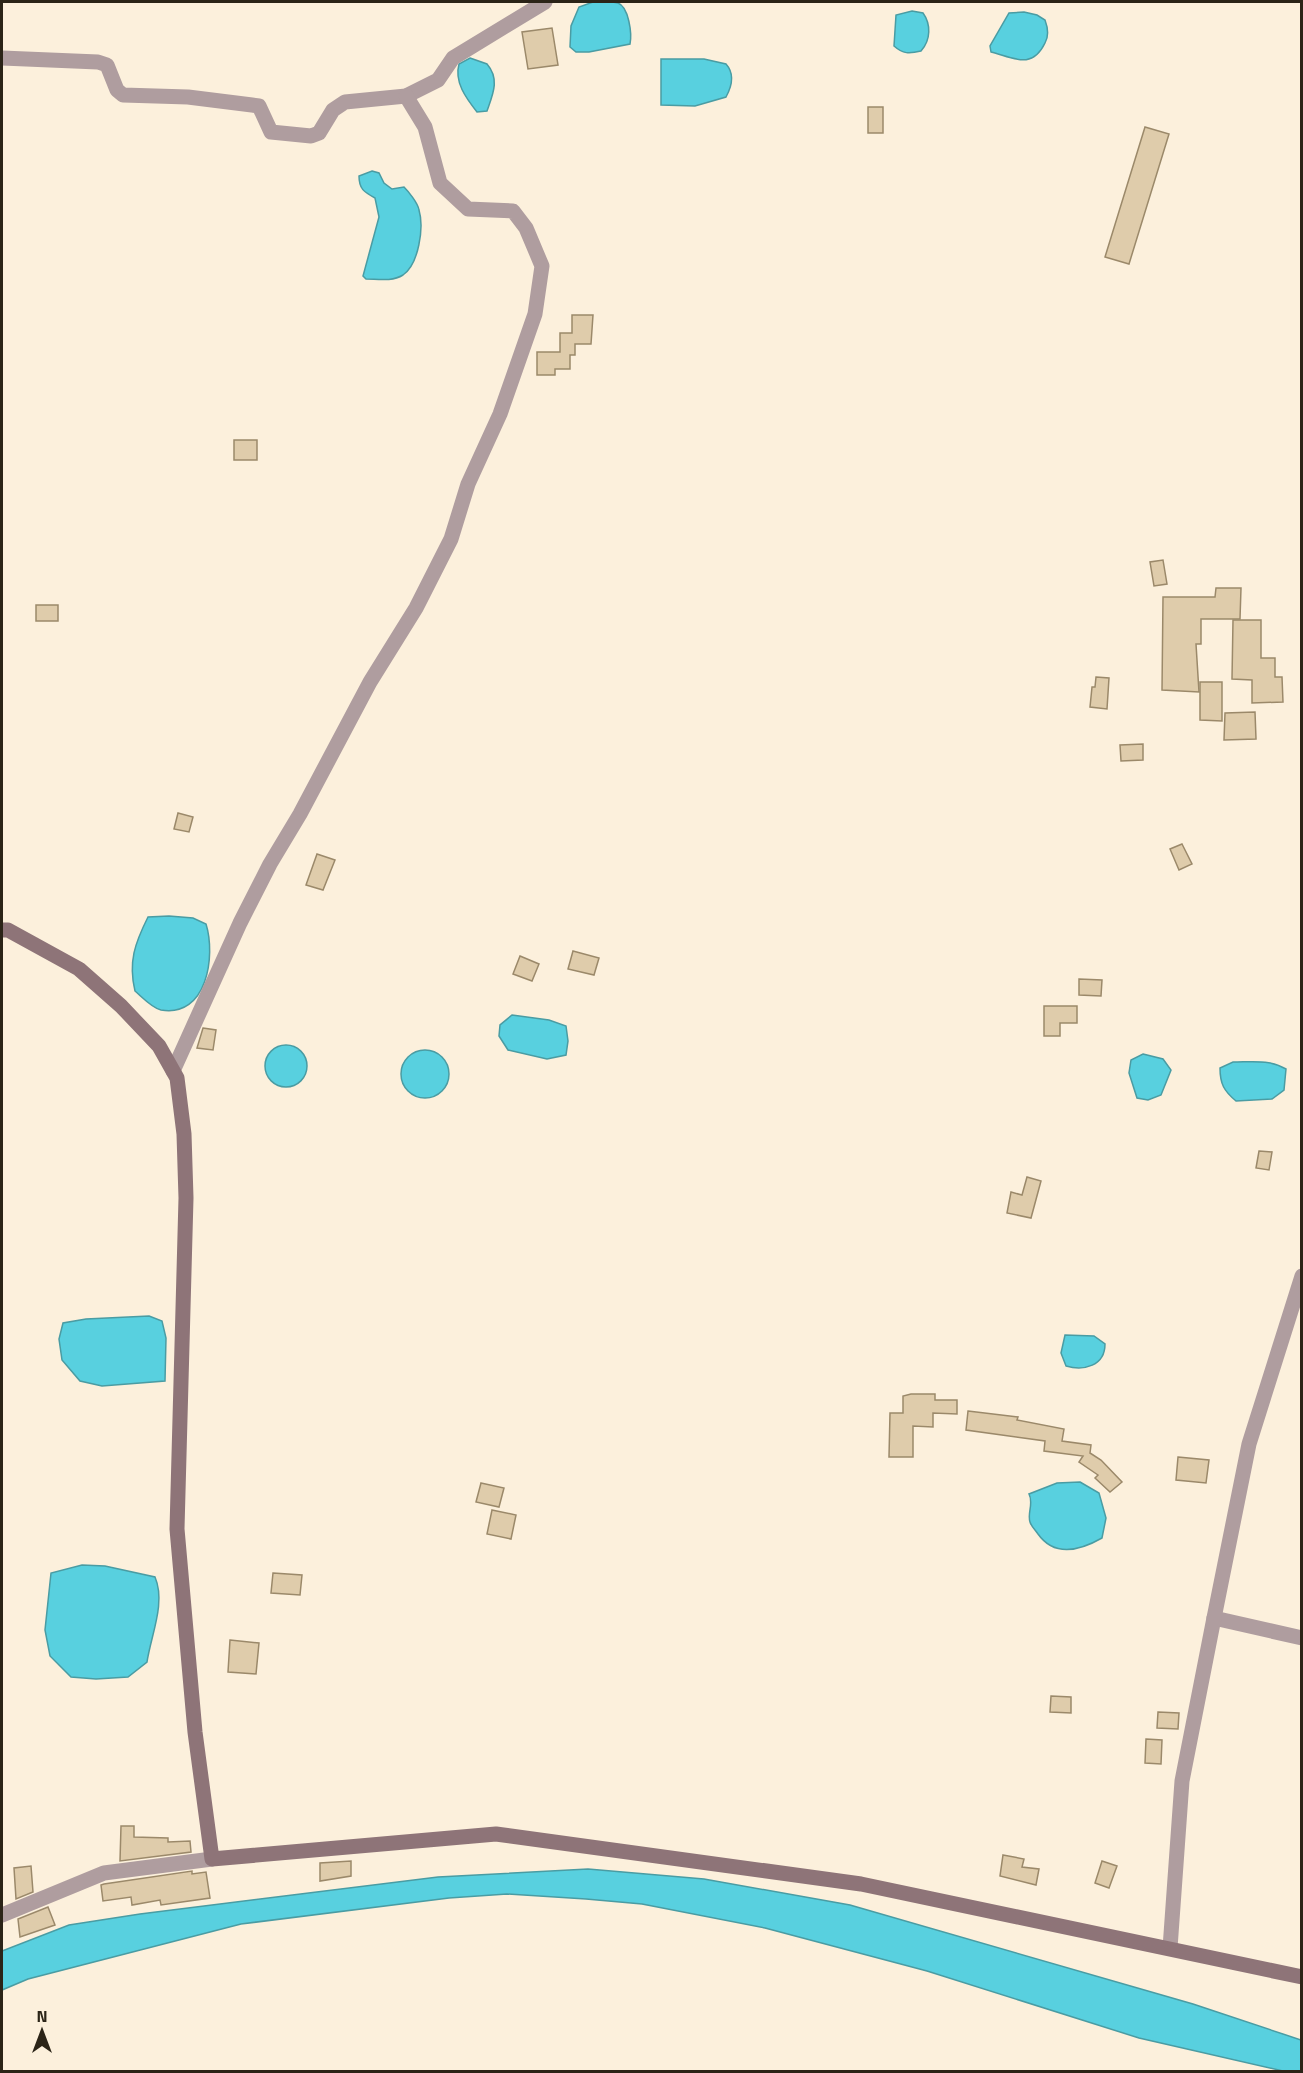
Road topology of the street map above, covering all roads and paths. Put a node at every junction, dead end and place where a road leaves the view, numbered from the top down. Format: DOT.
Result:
graph roads {
  1 [pos="545,2"];
  2 [pos="2,58"];
  3 [pos="406,96"];
  4 [pos="2,930"];
  5 [pos="173,1071"];
  6 [pos="1302,1276"];
  7 [pos="1214,1618"];
  8 [pos="1302,1638"];
  9 [pos="212,1859"];
  10 [pos="2,1915"];
  11 [pos="1170,1948"];
  12 [pos="1302,1977"];
  1 -- 3 [label="street"];
  2 -- 3 [label="street"];
  3 -- 5 [label="street"];
  4 -- 5 [label="main road"];
  5 -- 9 [label="main road"];
  6 -- 7 [label="street"];
  7 -- 8 [label="street"];
  7 -- 11 [label="street"];
  9 -- 10 [label="street"];
  9 -- 11 [label="main road"];
  11 -- 12 [label="main road"];
}
